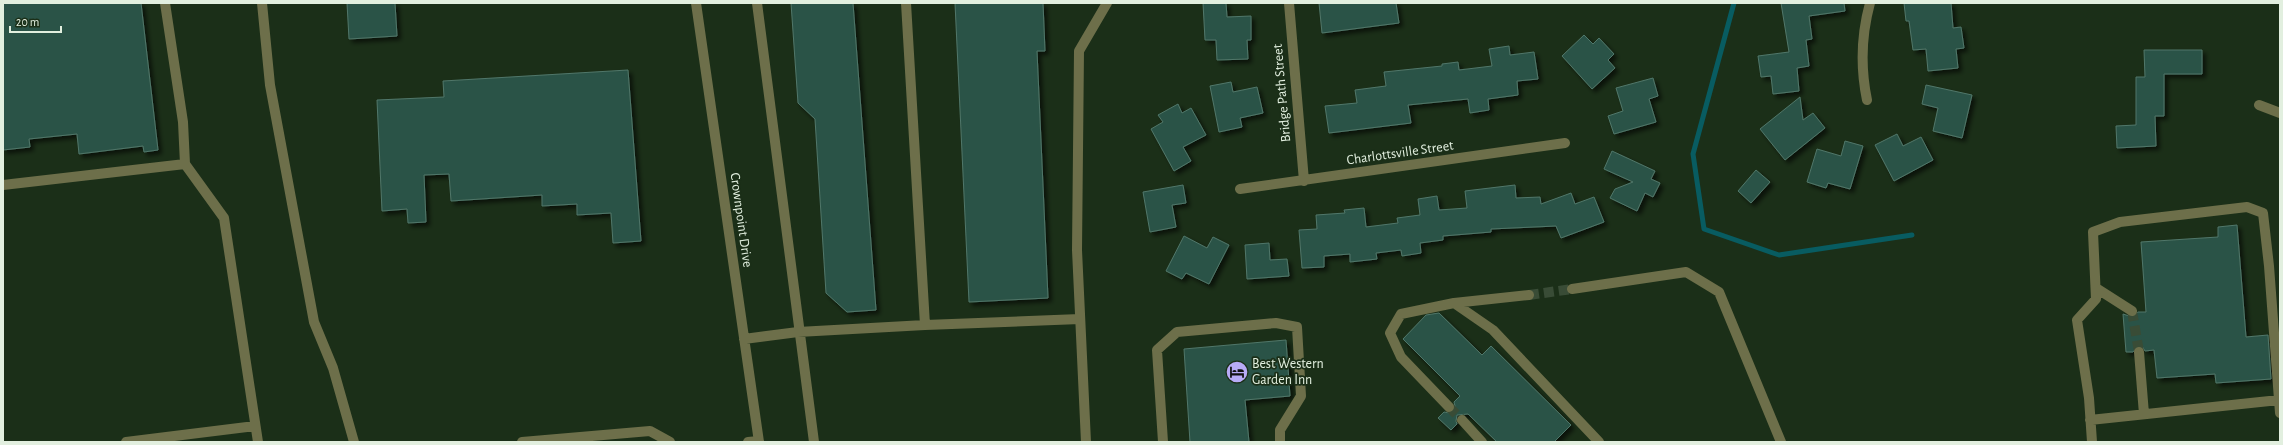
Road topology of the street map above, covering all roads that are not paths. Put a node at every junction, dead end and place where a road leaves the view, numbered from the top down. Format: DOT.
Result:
graph roads {
  1 [pos="165,3"];
  2 [pos="262,3"];
  3 [pos="696,3"];
  4 [pos="756,3"];
  5 [pos="906,3"];
  6 [pos="1106,3"];
  7 [pos="1289,3"];
  8 [pos="1870,3"];
  9 [pos="1867,100"];
  10 [pos="2259,105"];
  11 [pos="2280,113"];
  12 [pos="1565,143"];
  13 [pos="185,164"];
  14 [pos="1304,181"];
  15 [pos="3,185"];
  16 [pos="1240,189"];
  17 [pos="2096,288"];
  18 [pos="1572,289"];
  19 [pos="1529,295"];
  20 [pos="1454,303"];
  21 [pos="2132,311"];
  22 [pos="1080,319"];
  23 [pos="925,325"];
  24 [pos="798,332"];
  25 [pos="744,339"];
  26 [pos="2139,352"];
  27 [pos="2279,400"];
  28 [pos="1449,407"];
  29 [pos="2280,413"];
  30 [pos="2144,414"];
  31 [pos="1462,420"];
  32 [pos="2090,420"];
  33 [pos="256,426"];
  34 [pos="759,441"];
  35 [pos="126,442"];
  36 [pos="258,442"];
  37 [pos="354,442"];
  38 [pos="522,442"];
  39 [pos="670,442"];
  40 [pos="748,442"];
  41 [pos="814,442"];
  42 [pos="1086,442"];
  43 [pos="1164,442"];
  44 [pos="1280,442"];
  45 [pos="1482,442"];
  46 [pos="1599,442"];
  47 [pos="1781,442"];
  48 [pos="2092,442"];
  1 -- 13 [label="street"];
  2 -- 37 [label="street"];
  3 -- 25 [label="street, Crownpoint Drive"];
  4 -- 24 [label="street"];
  5 -- 23 [label="street"];
  6 -- 22 [label="street"];
  7 -- 14 [label="street, Bridge Path Street"];
  8 -- 9 [label="street"];
  10 -- 11 [label="street"];
  12 -- 14 [label="street, Charlottsville Street"];
  13 -- 15 [label="street"];
  13 -- 33 [label="street"];
  14 -- 16 [label="street, Charlottsville Street"];
  17 -- 21 [label="street"];
  17 -- 27 [label="street"];
  17 -- 32 [label="street"];
  18 -- 47 [label="street"];
  19 -- 20 [label="street"];
  20 -- 28 [label="street"];
  20 -- 46 [label="street"];
  22 -- 23 [label="street"];
  22 -- 42 [label="street"];
  23 -- 24 [label="street"];
  24 -- 25 [label="street"];
  24 -- 41 [label="street"];
  25 -- 34 [label="street, Crownpoint Drive"];
  26 -- 30 [label="street"];
  27 -- 29 [label="street"];
  27 -- 30 [label="street"];
  30 -- 32 [label="street"];
  31 -- 45 [label="street"];
  32 -- 48 [label="street"];
  33 -- 35 [label="street"];
  33 -- 36 [label="street"];
  34 -- 40 [label="street"];
  38 -- 39 [label="street"];
  43 -- 44 [label="street"];
}
